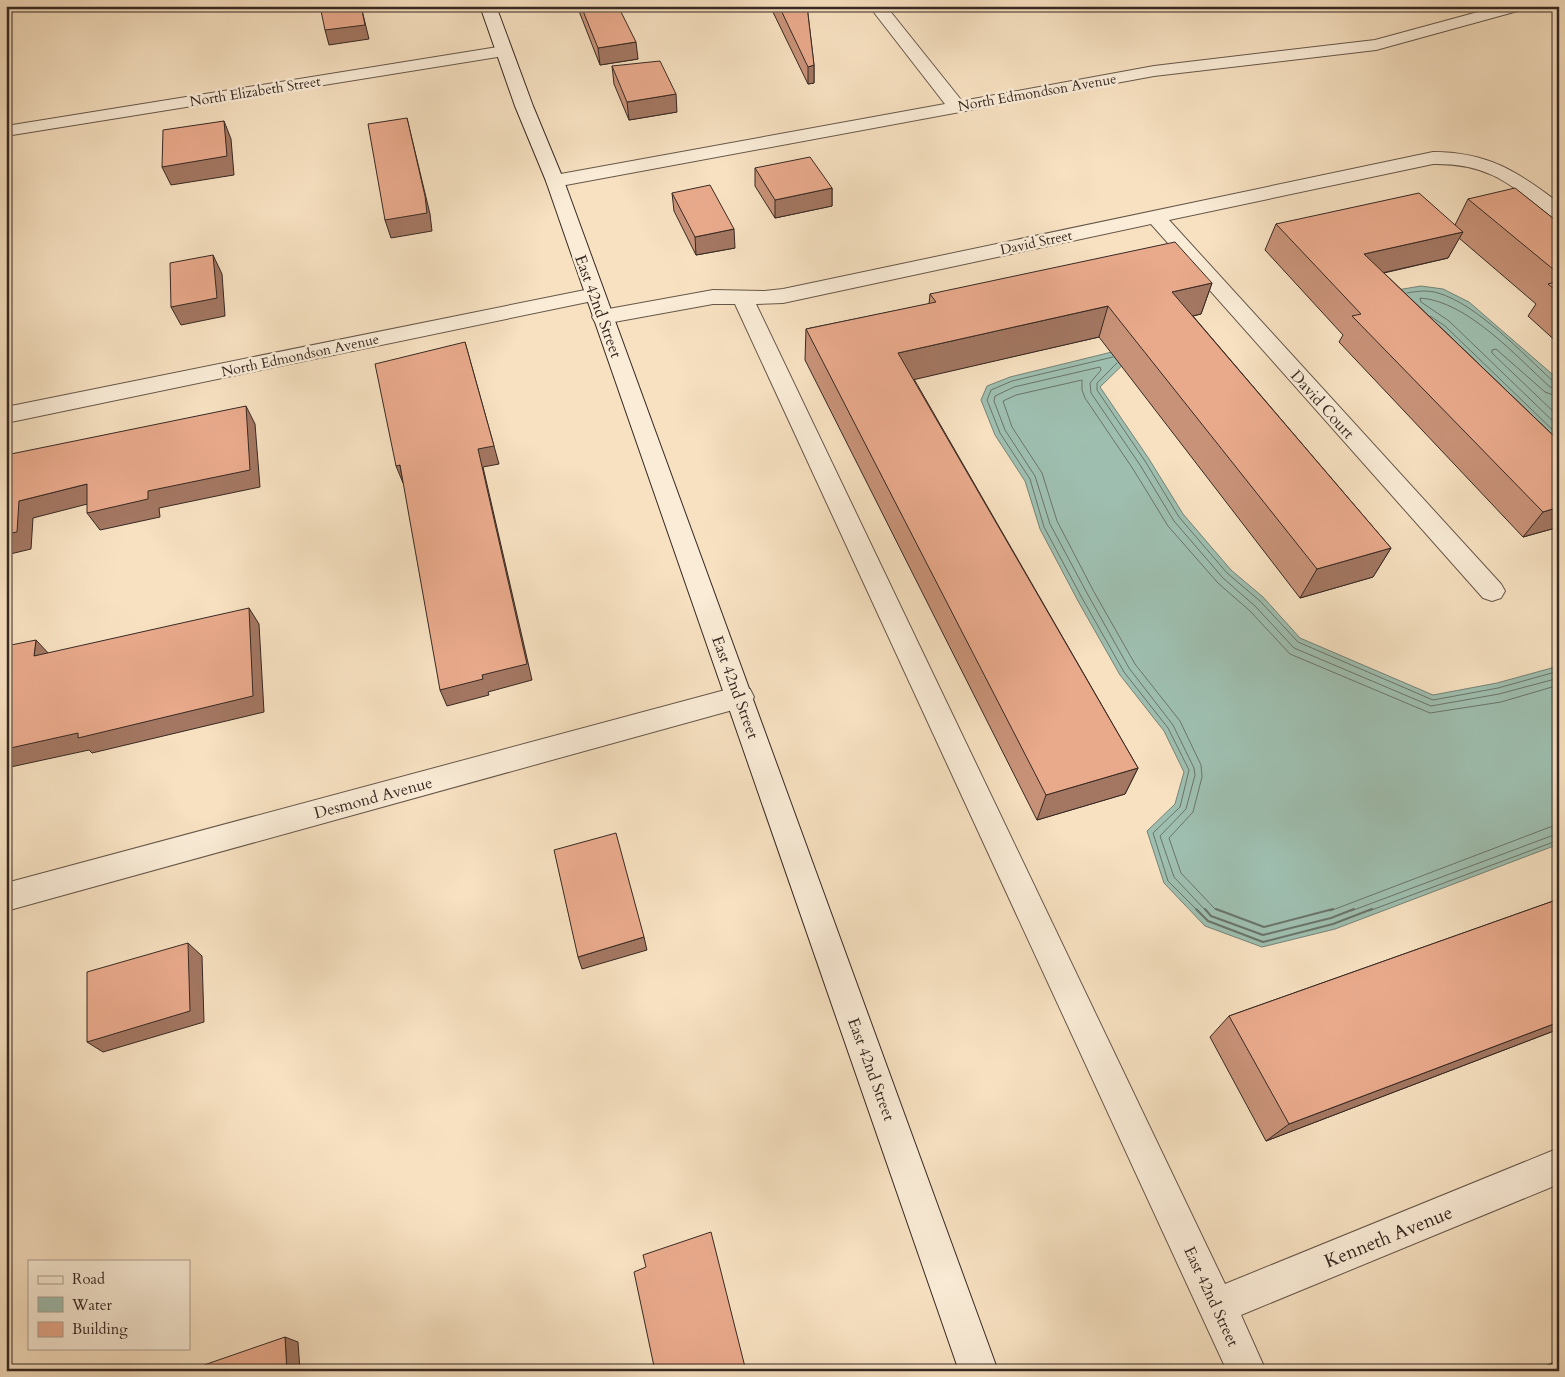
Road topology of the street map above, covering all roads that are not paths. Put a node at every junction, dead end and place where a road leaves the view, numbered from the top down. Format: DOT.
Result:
graph roads {
  1 [pos="488,6"];
  2 [pos="877,6"];
  3 [pos="1519,6"];
  4 [pos="504,51"];
  5 [pos="957,107"];
  6 [pos="6,131"];
  7 [pos="555,181"];
  8 [pos="1559,213"];
  9 [pos="1155,217"];
  10 [pos="742,298"];
  11 [pos="599,306"];
  12 [pos="6,415"];
  13 [pos="1492,590"];
  14 [pos="740,697"];
  15 [pos="6,897"];
  16 [pos="1559,1166"];
  17 [pos="1217,1306"];
  18 [pos="979,1371"];
  19 [pos="1247,1371"];
  1 -- 4 [label="street, East 42nd Street"];
  2 -- 5 [label="street"];
  3 -- 5 [label="street, North Edmondson Avenue"];
  4 -- 6 [label="street, North Elizabeth Street"];
  4 -- 7 [label="street, East 42nd Street"];
  5 -- 7 [label="street, North Edmondson Avenue"];
  7 -- 11 [label="street, East 42nd Street"];
  8 -- 9 [label="street, David Street"];
  9 -- 10 [label="street, David Street"];
  9 -- 13 [label="street, David Court"];
  10 -- 11 [label="street, David Street"];
  10 -- 17 [label="street, East 42nd Street"];
  11 -- 12 [label="street, North Edmondson Avenue"];
  11 -- 14 [label="street, East 42nd Street"];
  14 -- 15 [label="street, Desmond Avenue"];
  14 -- 18 [label="street, East 42nd Street"];
  16 -- 17 [label="street, Kenneth Avenue"];
  17 -- 19 [label="street, East 42nd Street"];
}
